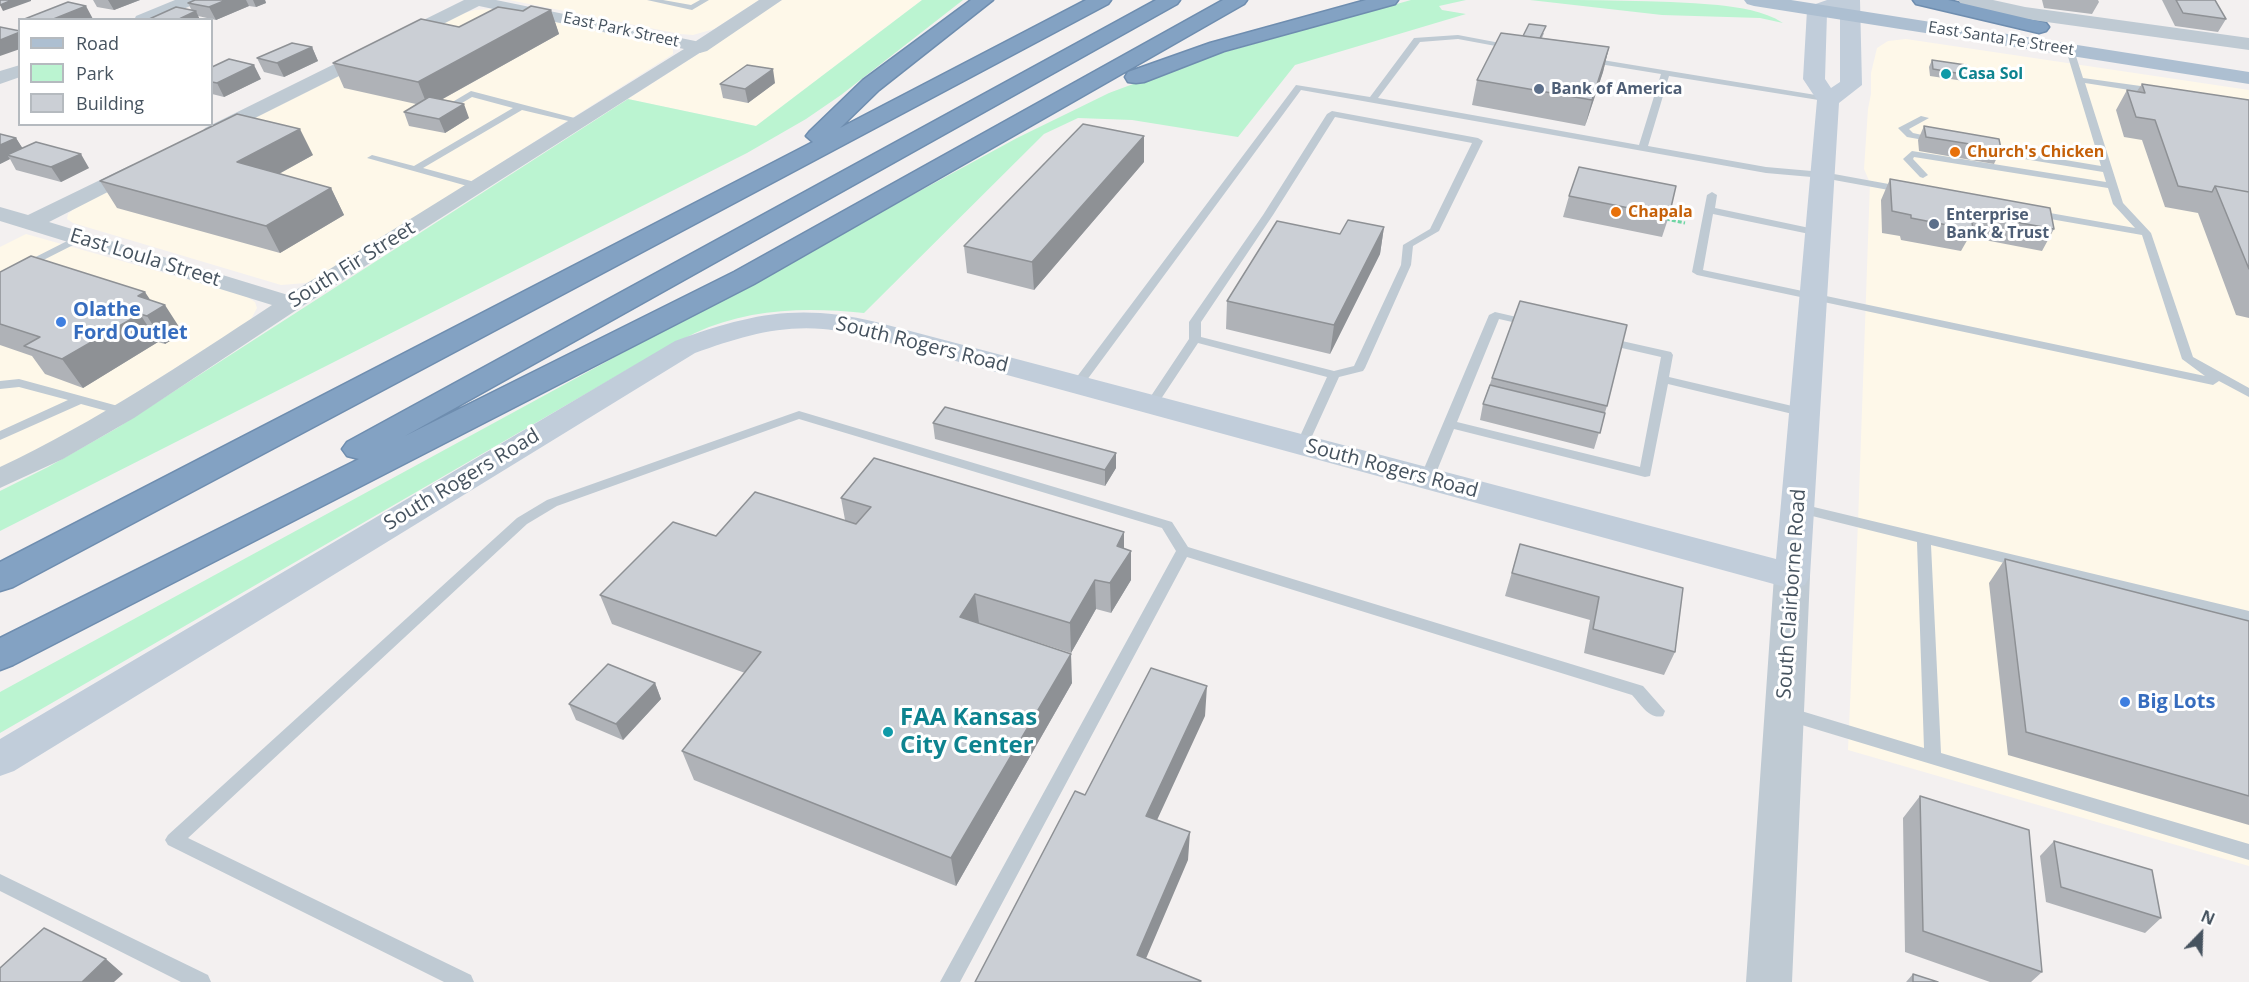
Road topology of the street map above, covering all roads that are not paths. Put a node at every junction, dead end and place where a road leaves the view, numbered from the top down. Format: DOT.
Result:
graph roads {
  1 [pos="189,0"];
  2 [pos="476,0"];
  3 [pos="651,0"];
  4 [pos="705,0"];
  5 [pos="772,0"];
  6 [pos="983,0"];
  7 [pos="1101,0"];
  8 [pos="1170,0"];
  9 [pos="1237,0"];
  10 [pos="1388,0"];
  11 [pos="1754,0"];
  12 [pos="1923,0"];
  13 [pos="1968,0"];
  14 [pos="1852,4"];
  15 [pos="1817,10"];
  16 [pos="147,18"];
  17 [pos="2038,27"];
  18 [pos="2249,44"];
  19 [pos="700,47"];
  20 [pos="1527,49"];
  21 [pos="2070,50"];
  22 [pos="1574,57"];
  23 [pos="2249,58"];
  24 [pos="18,71"];
  25 [pos="1666,72"];
  26 [pos="0,78"];
  27 [pos="2249,78"];
  28 [pos="2080,80"];
  29 [pos="2170,94"];
  30 [pos="1372,100"];
  31 [pos="1828,100"];
  32 [pos="1054,104"];
  33 [pos="521,106"];
  34 [pos="450,107"];
  35 [pos="1924,118"];
  36 [pos="581,122"];
  37 [pos="200,138"];
  38 [pos="1947,143"];
  39 [pos="1970,147"];
  40 [pos="1643,148"];
  41 [pos="372,158"];
  42 [pos="158,159"];
  43 [pos="791,163"];
  44 [pos="415,169"];
  45 [pos="2107,170"];
  46 [pos="1823,175"];
  47 [pos="1923,175"];
  48 [pos="478,186"];
  49 [pos="2112,186"];
  50 [pos="1917,192"];
  51 [pos="1712,195"];
  52 [pos="1709,210"];
  53 [pos="2023,211"];
  54 [pos="0,214"];
  55 [pos="1819,220"];
  56 [pos="30,222"];
  57 [pos="2146,233"];
  58 [pos="79,238"];
  59 [pos="0,279"];
  60 [pos="1814,297"];
  61 [pos="290,304"];
  62 [pos="1541,326"];
  63 [pos="1587,336"];
  64 [pos="1195,339"];
  65 [pos="2209,370"];
  66 [pos="1334,375"];
  67 [pos="1663,379"];
  68 [pos="0,385"];
  69 [pos="1077,385"];
  70 [pos="2249,393"];
  71 [pos="79,400"];
  72 [pos="1151,405"];
  73 [pos="125,412"];
  74 [pos="1805,413"];
  75 [pos="1450,424"];
  76 [pos="0,436"];
  77 [pos="1302,445"];
  78 [pos="0,478"];
  79 [pos="1427,478"];
  80 [pos="1797,508"];
  81 [pos="1924,539"];
  82 [pos="1183,551"];
  83 [pos="1792,576"];
  84 [pos="0,578"];
  85 [pos="2249,617"];
  86 [pos="0,648"];
  87 [pos="0,656"];
  88 [pos="1657,711"];
  89 [pos="1784,713"];
  90 [pos="1933,757"];
  91 [pos="0,759"];
  92 [pos="2249,852"];
  93 [pos="0,882"];
  94 [pos="201,982"];
  95 [pos="464,982"];
  96 [pos="950,982"];
  97 [pos="1769,982"];
  1 -- 16 [label="street"];
  2 -- 19 [label="street, East Park Street"];
  2 -- 37 [label="street"];
  3 -- 4 [label="lane"];
  5 -- 19 [label="street"];
  6 -- 43 [label="highway"];
  7 -- 43 [label="highway"];
  8 -- 86 [label="highway"];
  9 -- 32 [label="highway"];
  10 -- 32 [label="highway"];
  11 -- 15 [label="main road"];
  12 -- 17 [label="highway"];
  13 -- 18 [label="street, East Santa Fe Street"];
  14 -- 15 [label="main road"];
  14 -- 17 [label="main road, East Santa Fe Street"];
  14 -- 21 [label="main road, East Santa Fe Street"];
  14 -- 31 [label="main road"];
  15 -- 31 [label="main road"];
  17 -- 23 [label="main road, East Santa Fe Street"];
  19 -- 36 [label="street, South Fir Street"];
  20 -- 30 [label="lane"];
  21 -- 27 [label="main road, East Santa Fe Street"];
  21 -- 28 [label="lane"];
  22 -- 25 [label="lane"];
  24 -- 26 [label="street"];
  25 -- 31 [label="lane"];
  25 -- 40 [label="lane"];
  28 -- 29 [label="lane"];
  28 -- 45 [label="lane"];
  30 -- 40 [label="lane"];
  30 -- 69 [label="lane"];
  31 -- 46 [label="main road, South Clairborne Road"];
  32 -- 87 [label="highway"];
  33 -- 34 [label="lane"];
  33 -- 36 [label="lane"];
  33 -- 44 [label="lane"];
  35 -- 38 [label="lane"];
  36 -- 48 [label="street, South Fir Street"];
  39 -- 45 [label="lane"];
  40 -- 46 [label="lane"];
  41 -- 44 [label="lane"];
  42 -- 56 [label="street"];
  43 -- 84 [label="highway"];
  44 -- 48 [label="lane"];
  45 -- 49 [label="lane"];
  46 -- 50 [label="lane"];
  46 -- 55 [label="main road, South Clairborne Road"];
  47 -- 49 [label="lane"];
  48 -- 61 [label="street, South Fir Street"];
  49 -- 57 [label="lane"];
  51 -- 52 [label="lane"];
  52 -- 55 [label="lane"];
  52 -- 60 [label="lane"];
  53 -- 57 [label="lane"];
  54 -- 56 [label="street, East Loula Street"];
  55 -- 60 [label="main road, South Clairborne Road"];
  56 -- 58 [label="street, East Loula Street"];
  57 -- 65 [label="lane"];
  58 -- 59 [label="lane"];
  58 -- 61 [label="street, East Loula Street"];
  60 -- 65 [label="lane"];
  60 -- 74 [label="main road, South Clairborne Road"];
  61 -- 73 [label="street, South Fir Street"];
  62 -- 75 [label="lane"];
  63 -- 67 [label="lane"];
  64 -- 66 [label="lane"];
  64 -- 66 [label="lane"];
  64 -- 72 [label="lane"];
  65 -- 70 [label="lane"];
  66 -- 77 [label="lane"];
  67 -- 74 [label="lane"];
  67 -- 75 [label="lane"];
  68 -- 71 [label="lane"];
  69 -- 72 [label="main road, South Rogers Road"];
  69 -- 91 [label="main road, South Rogers Road"];
  71 -- 73 [label="lane"];
  71 -- 76 [label="lane"];
  72 -- 77 [label="main road, South Rogers Road"];
  73 -- 78 [label="street, South Fir Street"];
  74 -- 80 [label="main road, South Clairborne Road"];
  75 -- 79 [label="lane"];
  77 -- 79 [label="main road, South Rogers Road"];
  79 -- 83 [label="main road, South Rogers Road"];
  80 -- 81 [label="lane"];
  80 -- 83 [label="main road, South Clairborne Road"];
  81 -- 85 [label="lane"];
  81 -- 90 [label="lane"];
  82 -- 88 [label="lane"];
  82 -- 95 [label="lane"];
  82 -- 96 [label="lane"];
  83 -- 89 [label="street, South Clairborne Road"];
  89 -- 90 [label="lane"];
  89 -- 97 [label="street, South Clairborne Road"];
  90 -- 92 [label="lane"];
  93 -- 94 [label="lane"];
}
